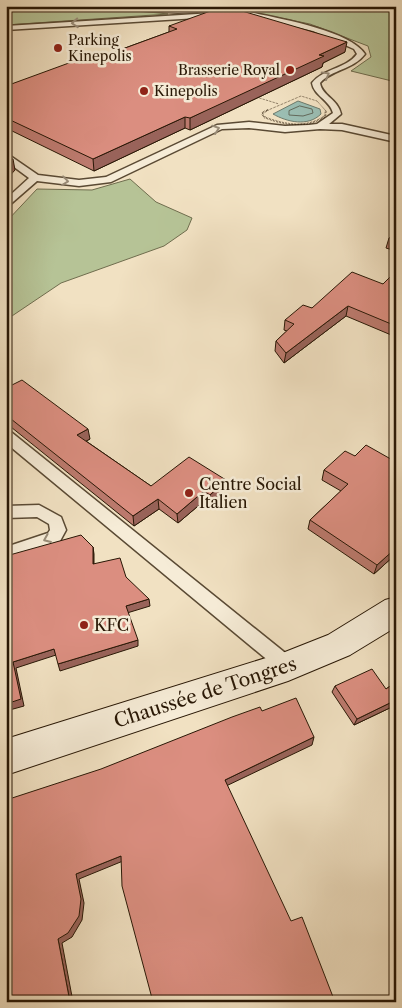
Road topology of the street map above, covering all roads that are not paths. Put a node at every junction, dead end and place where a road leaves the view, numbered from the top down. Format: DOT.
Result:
graph roads {
  1 [pos="121,6"];
  2 [pos="235,6"];
  3 [pos="6,28"];
  4 [pos="337,114"];
  5 [pos="320,126"];
  6 [pos="365,130"];
  7 [pos="396,139"];
  8 [pos="6,156"];
  9 [pos="35,178"];
  10 [pos="6,205"];
  11 [pos="6,435"];
  12 [pos="6,512"];
  13 [pos="6,554"];
  14 [pos="396,610"];
  15 [pos="288,666"];
  16 [pos="6,756"];
  1 -- 2 [label="main road"];
  4 -- 3 [label="lane, one-way"];
  4 -- 5 [label="lane"];
  4 -- 6 [label="lane"];
  5 -- 6 [label="lane"];
  9 -- 5 [label="lane, one-way"];
  6 -- 7 [label="lane"];
  8 -- 9 [label="lane"];
  9 -- 10 [label="lane"];
  11 -- 15 [label="lane"];
  12 -- 13 [label="lane, one-way"];
  14 -- 15 [label="main road, Chaussée de Tongres"];
  15 -- 16 [label="main road, Chaussée de Tongres"];
}
